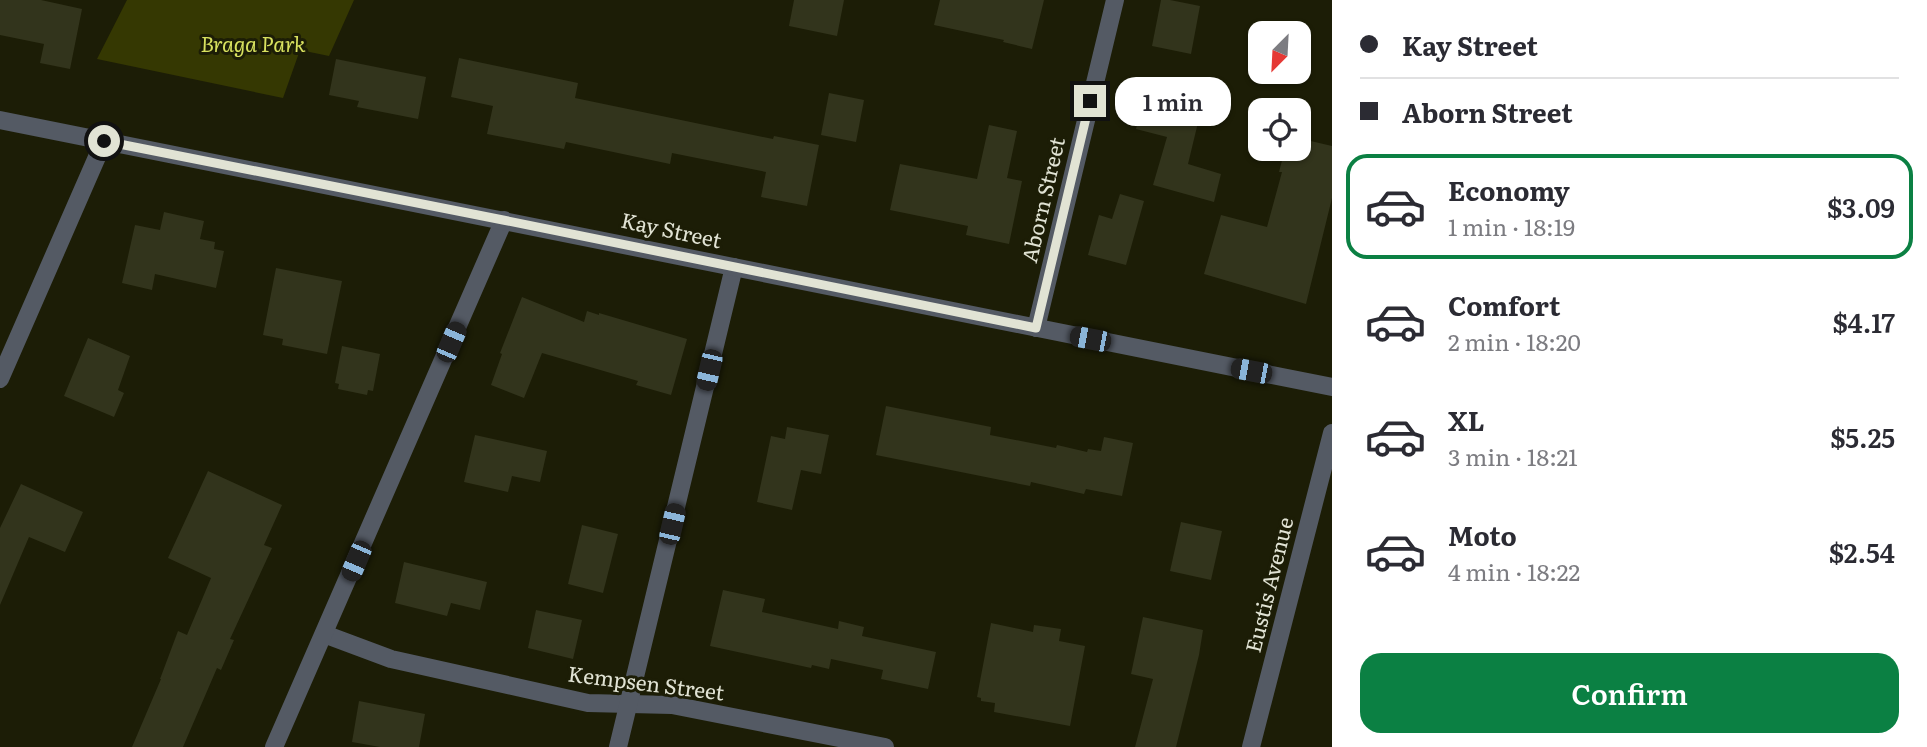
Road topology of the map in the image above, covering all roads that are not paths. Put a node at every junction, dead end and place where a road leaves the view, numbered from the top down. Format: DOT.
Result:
graph roads {
  1 [pos="1115,0"];
  2 [pos="0,120"];
  3 [pos="104,141"];
  4 [pos="503,220"];
  5 [pos="734,267"];
  6 [pos="1036,328"];
  7 [pos="0,379"];
  8 [pos="1332,387"];
  9 [pos="1332,433"];
  10 [pos="324,634"];
  11 [pos="628,704"];
  12 [pos="274,747"];
  13 [pos="618,747"];
  14 [pos="885,747"];
  15 [pos="1251,747"];
  1 -- 6 [label="street, Aborn Street"];
  2 -- 3 [label="street, Kay Street"];
  3 -- 4 [label="street, Kay Street"];
  3 -- 7 [label="street"];
  4 -- 5 [label="street, Kay Street"];
  4 -- 10 [label="street"];
  5 -- 6 [label="street, Kay Street"];
  5 -- 11 [label="street"];
  6 -- 8 [label="street, Kay Street"];
  9 -- 15 [label="street, Eustis Avenue"];
  10 -- 11 [label="street, Kempsen Street"];
  10 -- 12 [label="street"];
  11 -- 13 [label="street"];
  11 -- 14 [label="street, Kempsen Street"];
}
